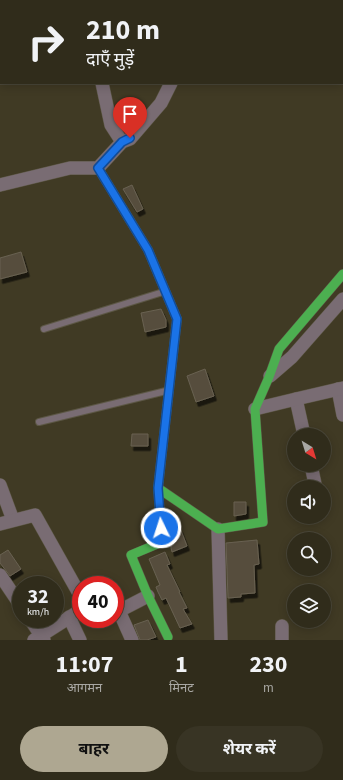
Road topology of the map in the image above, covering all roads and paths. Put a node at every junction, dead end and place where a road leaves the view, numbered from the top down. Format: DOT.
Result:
graph roads {
  1 [pos="102,84"];
  2 [pos="170,84"];
  3 [pos="122,142"];
  4 [pos="98,168"];
  5 [pos="0,185"];
  6 [pos="343,274"];
  7 [pos="165,292"];
  8 [pos="343,300"];
  9 [pos="310,312"];
  10 [pos="323,323"];
  11 [pos="44,329"];
  12 [pos="269,377"];
  13 [pos="340,388"];
  14 [pos="169,390"];
  15 [pos="296,398"];
  16 [pos="255,409"];
  17 [pos="343,414"];
  18 [pos="40,422"];
  19 [pos="302,428"];
  20 [pos="0,485"];
  21 [pos="158,488"];
  22 [pos="13,520"];
  23 [pos="0,524"];
  24 [pos="218,529"];
  25 [pos="0,575"];
  26 [pos="72,581"];
  27 [pos="12,593"];
  28 [pos="148,596"];
  29 [pos="72,615"];
  30 [pos="69,617"];
  31 [pos="282,626"];
  32 [pos="34,628"];
  33 [pos="168,637"];
  34 [pos="40,639"];
  35 [pos="80,640"];
  36 [pos="132,640"];
  37 [pos="221,640"];
  38 [pos="282,640"];
  1 -- 3 [label="street"];
  2 -- 3 [label="street"];
  3 -- 4 [label="street"];
  4 -- 5 [label="street"];
  4 -- 7 [label="street"];
  6 -- 9 [label="street"];
  7 -- 11 [label="lane"];
  7 -- 14 [label="street"];
  8 -- 10 [label="street"];
  9 -- 10 [label="street"];
  9 -- 12 [label="street"];
  10 -- 12 [label="street"];
  12 -- 16 [label="street"];
  13 -- 15 [label="street"];
  13 -- 17 [label="street"];
  14 -- 18 [label="lane"];
  14 -- 21 [label="street"];
  15 -- 16 [label="street"];
  15 -- 19 [label="street"];
  16 -- 24 [label="street"];
  20 -- 22 [label="street"];
  21 -- 24 [label="street"];
  21 -- 28 [label="street"];
  22 -- 23 [label="street"];
  22 -- 26 [label="street"];
  24 -- 37 [label="street"];
  25 -- 27 [label="street"];
  28 -- 33 [label="street"];
  28 -- 36 [label="street"];
  29 -- 30 [label="street"];
  30 -- 34 [label="street"];
  30 -- 35 [label="street"];
  31 -- 38 [label="street"];
  32 -- 34 [label="street"];
}
